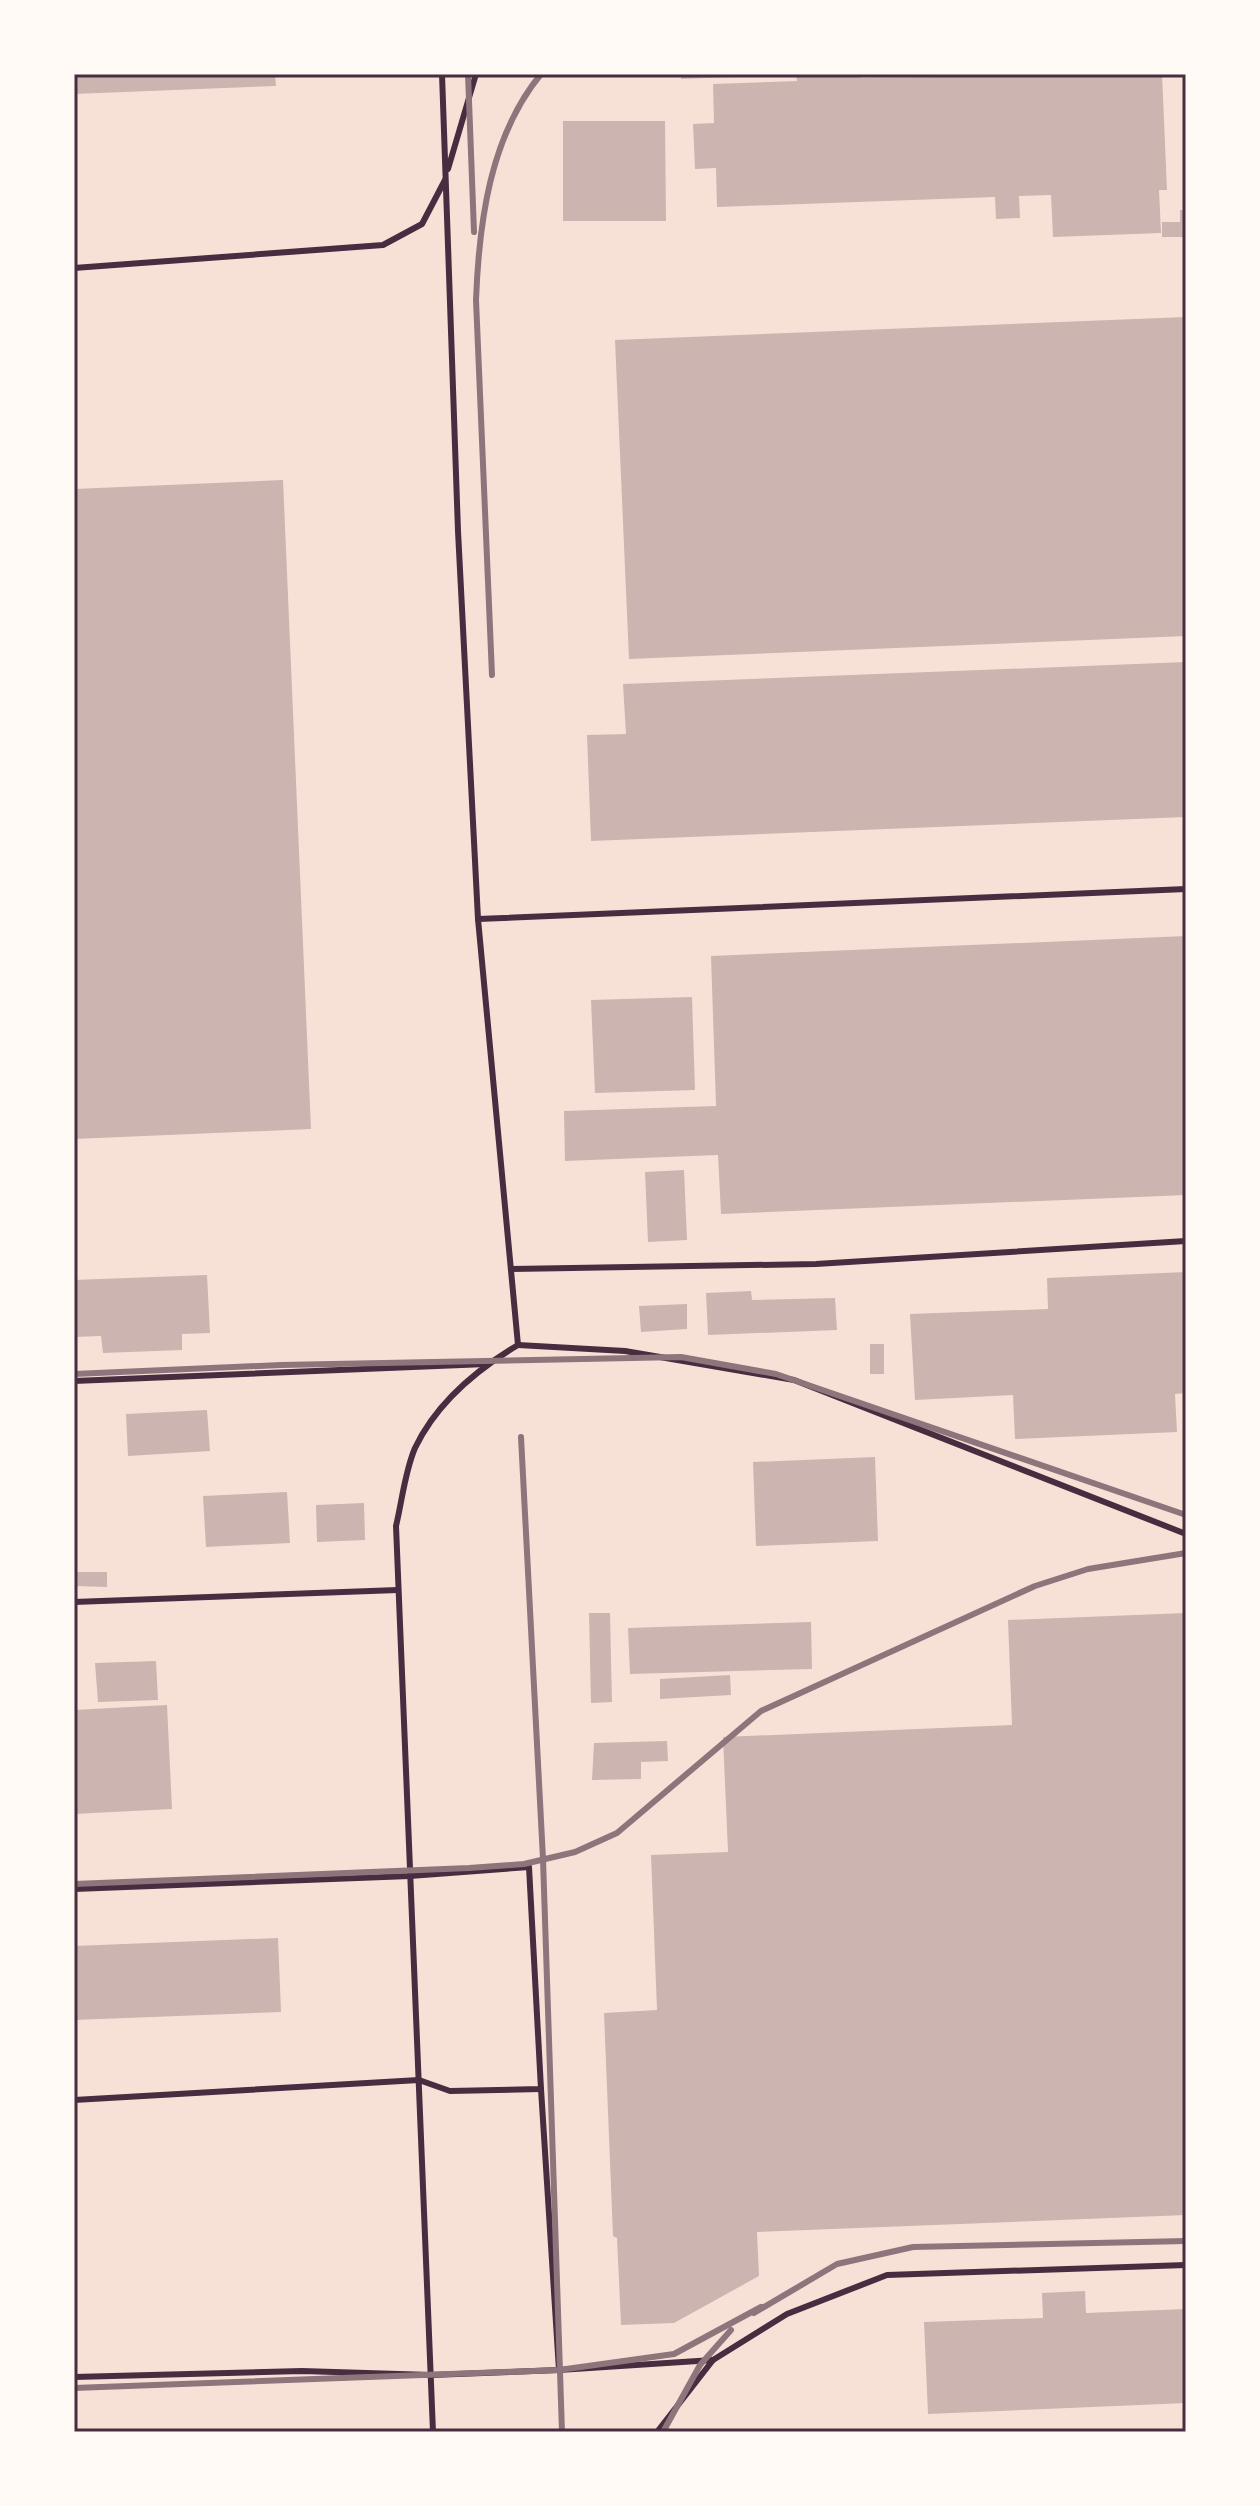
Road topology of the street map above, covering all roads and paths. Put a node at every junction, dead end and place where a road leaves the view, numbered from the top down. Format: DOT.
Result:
graph roads {
  1 [pos="442,74"];
  2 [pos="476,74"];
  3 [pos="446,176"];
  4 [pos="74,268"];
  5 [pos="1186,889"];
  6 [pos="478,919"];
  7 [pos="1186,1241"];
  8 [pos="512,1269"];
  9 [pos="518,1345"];
  10 [pos="486,1364"];
  11 [pos="74,1381"];
  12 [pos="1186,1534"];
  13 [pos="398,1590"];
  14 [pos="74,1602"];
  15 [pos="410,1876"];
  16 [pos="74,1889"];
  17 [pos="419,2080"];
  18 [pos="541,2089"];
  19 [pos="74,2100"];
  20 [pos="1186,2265"];
  21 [pos="713,2360"];
  22 [pos="559,2370"];
  23 [pos="431,2375"];
  24 [pos="74,2377"];
  25 [pos="433,2432"];
  26 [pos="657,2432"];
  1 -- 3 [label="lane"];
  2 -- 3 [label="lane"];
  3 -- 4 [label="lane"];
  3 -- 6 [label="lane"];
  5 -- 6 [label="lane"];
  6 -- 8 [label="lane"];
  7 -- 8 [label="lane"];
  8 -- 9 [label="lane"];
  9 -- 10 [label="lane"];
  9 -- 12 [label="lane"];
  10 -- 11 [label="lane"];
  10 -- 13 [label="lane"];
  13 -- 14 [label="lane"];
  13 -- 15 [label="lane"];
  15 -- 16 [label="lane"];
  15 -- 17 [label="lane"];
  15 -- 18 [label="lane"];
  17 -- 18 [label="lane"];
  17 -- 19 [label="lane"];
  17 -- 23 [label="lane"];
  18 -- 22 [label="lane"];
  20 -- 21 [label="lane"];
  21 -- 22 [label="lane"];
  21 -- 26 [label="lane"];
  22 -- 23 [label="lane"];
  23 -- 24 [label="lane"];
  23 -- 25 [label="lane"];
}
